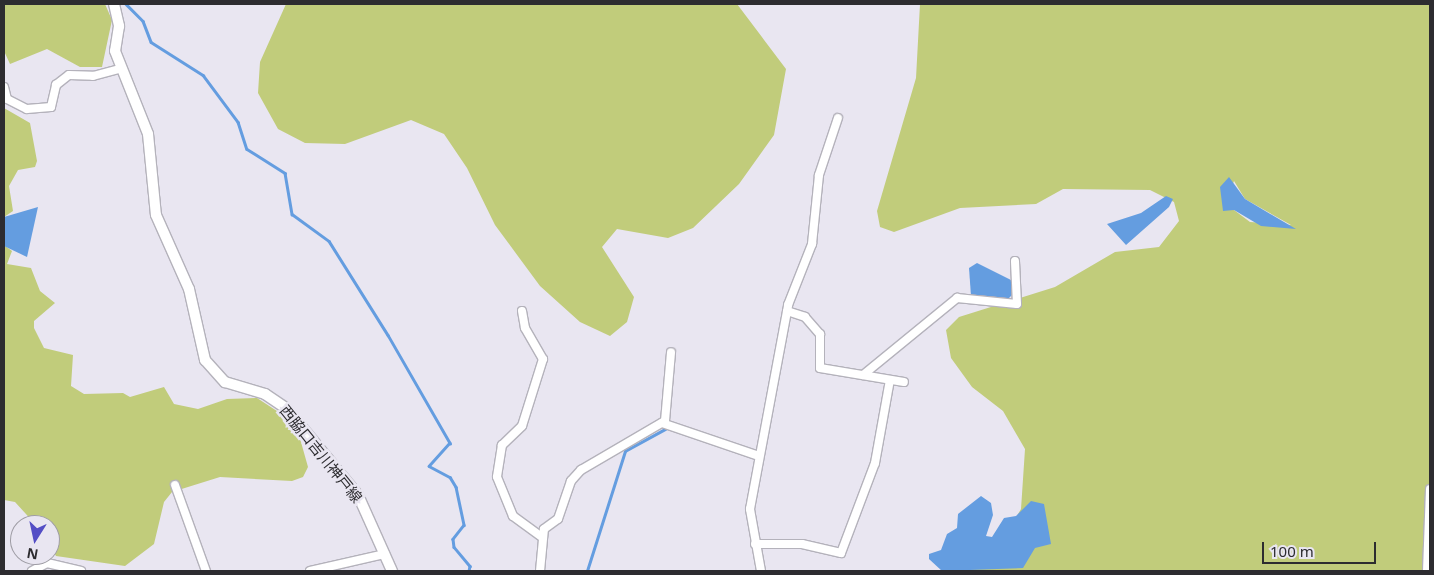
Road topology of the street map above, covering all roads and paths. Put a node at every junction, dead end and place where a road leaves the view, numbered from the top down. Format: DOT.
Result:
graph roads {
  1 [pos="114,4"];
  2 [pos="120,69"];
  3 [pos="4,87"];
  4 [pos="838,118"];
  5 [pos="1016,261"];
  6 [pos="522,311"];
  7 [pos="787,311"];
  8 [pos="671,352"];
  9 [pos="863,375"];
  10 [pos="890,380"];
  11 [pos="904,382"];
  12 [pos="662,423"];
  13 [pos="759,456"];
  14 [pos="175,485"];
  15 [pos="1430,489"];
  16 [pos="542,537"];
  17 [pos="755,544"];
  18 [pos="385,554"];
  19 [pos="32,571"];
  20 [pos="82,571"];
  21 [pos="206,571"];
  22 [pos="310,571"];
  23 [pos="392,571"];
  24 [pos="541,571"];
  25 [pos="761,571"];
  26 [pos="1427,571"];
  1 -- 2 [label="main road, 西脇口吉川神戸線"];
  2 -- 3 [label="street"];
  2 -- 18 [label="main road, 西脇口吉川神戸線"];
  4 -- 7 [label="street"];
  5 -- 9 [label="street"];
  6 -- 16 [label="street"];
  7 -- 9 [label="street"];
  7 -- 13 [label="street"];
  8 -- 12 [label="street"];
  9 -- 10 [label="street"];
  10 -- 11 [label="street"];
  10 -- 17 [label="street"];
  12 -- 13 [label="street"];
  12 -- 16 [label="street"];
  13 -- 17 [label="street"];
  14 -- 21 [label="street"];
  15 -- 26 [label="street"];
  16 -- 24 [label="street"];
  17 -- 25 [label="street"];
  18 -- 22 [label="street"];
  18 -- 23 [label="main road, 西脇口吉川神戸線"];
  19 -- 20 [label="street"];
}
